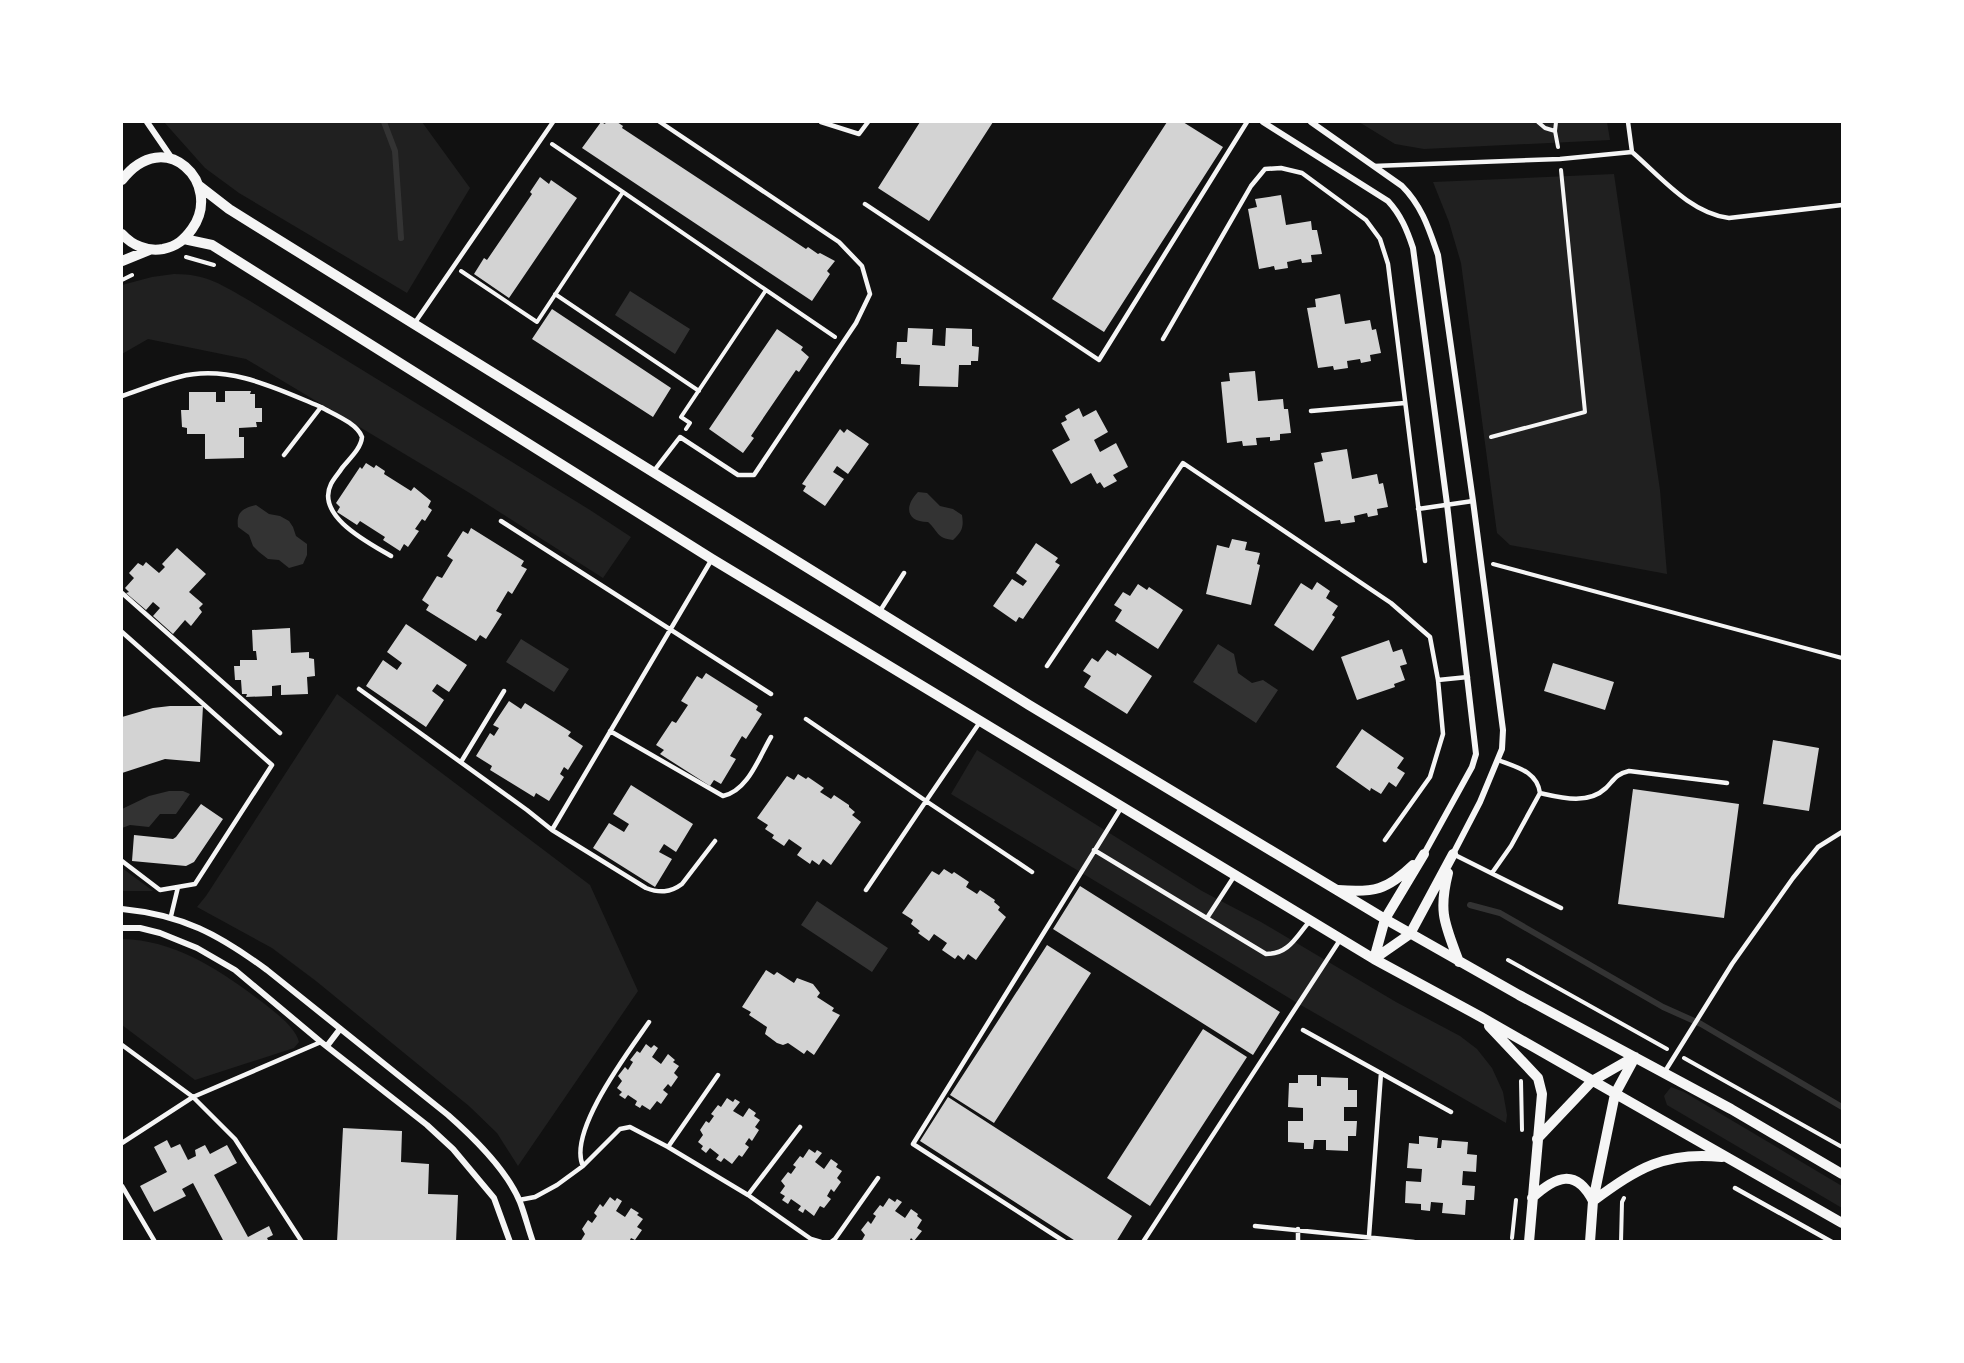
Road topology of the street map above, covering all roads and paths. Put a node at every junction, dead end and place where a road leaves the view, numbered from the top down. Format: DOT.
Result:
graph roads {
  1 [pos="147,122"];
  2 [pos="553,122"];
  3 [pos="660,122"];
  4 [pos="821,122"];
  5 [pos="868,122"];
  6 [pos="1247,122"];
  7 [pos="1263,122"];
  8 [pos="1311,122"];
  9 [pos="1538,122"];
  10 [pos="1556,122"];
  11 [pos="1628,122"];
  12 [pos="1555,131"];
  13 [pos="542,138"];
  14 [pos="1632,152"];
  15 [pos="1560,159"];
  16 [pos="174,160"];
  17 [pos="1374,166"];
  18 [pos="122,180"];
  19 [pos="198,185"];
  20 [pos="623,192"];
  21 [pos="865,204"];
  22 [pos="1842,206"];
  23 [pos="122,234"];
  24 [pos="184,239"];
  25 [pos="149,250"];
  26 [pos="122,261"];
  27 [pos="453,266"];
  28 [pos="766,290"];
  29 [pos="555,294"];
  30 [pos="414,324"];
  31 [pos="1163,339"];
  32 [pos="843,342"];
  33 [pos="699,391"];
  34 [pos="122,396"];
  35 [pos="1405,404"];
  36 [pos="321,407"];
  37 [pos="1311,411"];
  38 [pos="680,437"];
  39 [pos="1491,437"];
  40 [pos="284,455"];
  41 [pos="653,472"];
  42 [pos="1473,501"];
  43 [pos="1447,504"];
  44 [pos="1418,509"];
  45 [pos="501,521"];
  46 [pos="391,556"];
  47 [pos="712,559"];
  48 [pos="1425,561"];
  49 [pos="1481,561"];
  50 [pos="904,573"];
  51 [pos="122,593"];
  52 [pos="880,611"];
  53 [pos="670,630"];
  54 [pos="122,632"];
  55 [pos="1842,658"];
  56 [pos="1047,666"];
  57 [pos="1468,677"];
  58 [pos="1438,680"];
  59 [pos="359,689"];
  60 [pos="504,691"];
  61 [pos="771,694"];
  62 [pos="806,718"];
  63 [pos="980,722"];
  64 [pos="610,731"];
  65 [pos="280,733"];
  66 [pos="771,737"];
  67 [pos="1498,760"];
  68 [pos="461,762"];
  69 [pos="1727,783"];
  70 [pos="1540,793"];
  71 [pos="926,801"];
  72 [pos="1122,807"];
  73 [pos="552,830"];
  74 [pos="1842,832"];
  75 [pos="1385,840"];
  76 [pos="715,841"];
  77 [pos="1094,850"];
  78 [pos="1424,854"];
  79 [pos="1453,854"];
  80 [pos="122,861"];
  81 [pos="1032,872"];
  82 [pos="1492,873"];
  83 [pos="1235,875"];
  84 [pos="178,887"];
  85 [pos="866,890"];
  86 [pos="1337,890"];
  87 [pos="1561,908"];
  88 [pos="122,909"];
  89 [pos="171,916"];
  90 [pos="1207,918"];
  91 [pos="1384,919"];
  92 [pos="1310,921"];
  93 [pos="122,928"];
  94 [pos="1410,934"];
  95 [pos="1341,939"];
  96 [pos="1374,959"];
  97 [pos="1459,962"];
  98 [pos="1481,1017"];
  99 [pos="649,1022"];
  100 [pos="340,1029"];
  101 [pos="1303,1030"];
  102 [pos="324,1044"];
  103 [pos="122,1045"];
  104 [pos="1635,1057"];
  105 [pos="1381,1073"];
  106 [pos="1664,1073"];
  107 [pos="718,1075"];
  108 [pos="1592,1081"];
  109 [pos="1615,1094"];
  110 [pos="193,1097"];
  111 [pos="1451,1112"];
  112 [pos="800,1127"];
  113 [pos="1537,1139"];
  114 [pos="122,1143"];
  115 [pos="668,1147"];
  116 [pos="1726,1158"];
  117 [pos="583,1166"];
  118 [pos="1842,1174"];
  119 [pos="878,1178"];
  120 [pos="122,1186"];
  121 [pos="1735,1188"];
  122 [pos="1626,1194"];
  123 [pos="748,1195"];
  124 [pos="1532,1198"];
  125 [pos="519,1200"];
  126 [pos="1593,1201"];
  127 [pos="1842,1223"];
  128 [pos="1255,1226"];
  129 [pos="1298,1229"];
  130 [pos="1369,1236"];
  131 [pos="302,1241"];
  132 [pos="155,1242"];
  133 [pos="510,1242"];
  134 [pos="534,1242"];
  135 [pos="821,1242"];
  136 [pos="831,1242"];
  137 [pos="1065,1242"];
  138 [pos="1143,1242"];
  139 [pos="1298,1242"];
  140 [pos="1414,1242"];
  141 [pos="1529,1242"];
  142 [pos="1590,1242"];
  143 [pos="1621,1242"];
  144 [pos="1832,1242"];
  1 -- 16 [label="street"];
  2 -- 13 [label="lane"];
  3 -- 32 [label="lane"];
  4 -- 5 [label="lane"];
  6 -- 21 [label="lane"];
  7 -- 43 [label="street"];
  8 -- 17 [label="street"];
  9 -- 12 [label="path"];
  10 -- 12 [label="path"];
  11 -- 14 [label="lane"];
  12 -- 15 [label="path"];
  13 -- 20 [label="path"];
  13 -- 27 [label="lane"];
  14 -- 15 [label="lane"];
  14 -- 22 [label="lane"];
  15 -- 17 [label="lane"];
  15 -- 39 [label="path"];
  16 -- 18 [label="street"];
  16 -- 19 [label="street"];
  17 -- 42 [label="street"];
  19 -- 24 [label="street"];
  19 -- 30 [label="street"];
  20 -- 28 [label="path"];
  20 -- 29 [label="path"];
  23 -- 25 [label="street"];
  24 -- 25 [label="street"];
  24 -- 47 [label="street"];
  25 -- 26 [label="street"];
  27 -- 29 [label="path"];
  27 -- 30 [label="lane"];
  28 -- 32 [label="path"];
  28 -- 33 [label="path"];
  29 -- 33 [label="path"];
  30 -- 41 [label="street"];
  31 -- 35 [label="lane"];
  32 -- 38 [label="lane"];
  33 -- 38 [label="path"];
  34 -- 36 [label="lane"];
  35 -- 37 [label="lane"];
  35 -- 44 [label="lane"];
  36 -- 40 [label="lane"];
  36 -- 46 [label="lane"];
  38 -- 41 [label="lane"];
  41 -- 52 [label="street"];
  42 -- 43 [label="lane"];
  42 -- 49 [label="street"];
  43 -- 44 [label="lane"];
  43 -- 57 [label="street"];
  44 -- 48 [label="lane"];
  45 -- 53 [label="lane"];
  47 -- 53 [label="lane"];
  47 -- 63 [label="street"];
  49 -- 55 [label="path"];
  49 -- 67 [label="street"];
  50 -- 52 [label="lane"];
  51 -- 65 [label="lane"];
  52 -- 86 [label="street"];
  53 -- 61 [label="lane"];
  53 -- 64 [label="lane"];
  54 -- 84 [label="lane"];
  56 -- 58 [label="lane"];
  57 -- 58 [label="lane"];
  57 -- 78 [label="street"];
  58 -- 75 [label="lane"];
  59 -- 68 [label="lane"];
  60 -- 68 [label="lane"];
  62 -- 71 [label="lane"];
  63 -- 71 [label="lane"];
  63 -- 72 [label="street"];
  64 -- 66 [label="lane"];
  64 -- 73 [label="lane"];
  67 -- 70 [label="lane"];
  67 -- 79 [label="street"];
  68 -- 73 [label="lane"];
  69 -- 70 [label="lane"];
  70 -- 82 [label="lane"];
  71 -- 81 [label="lane"];
  71 -- 85 [label="lane"];
  72 -- 77 [label="lane"];
  72 -- 83 [label="street"];
  73 -- 76 [label="lane"];
  74 -- 106 [label="lane"];
  77 -- 90 [label="lane"];
  77 -- 137 [label="lane"];
  78 -- 86 [label="street"];
  78 -- 91 [label="street"];
  79 -- 82 [label="lane"];
  79 -- 94 [label="street"];
  79 -- 97 [label="street"];
  80 -- 84 [label="lane"];
  82 -- 87 [label="lane"];
  83 -- 90 [label="lane"];
  83 -- 92 [label="street"];
  84 -- 89 [label="lane"];
  86 -- 91 [label="street"];
  88 -- 89 [label="street"];
  89 -- 100 [label="street"];
  90 -- 92 [label="lane"];
  91 -- 94 [label="street"];
  91 -- 96 [label="street"];
  92 -- 95 [label="street"];
  93 -- 102 [label="street"];
  94 -- 96 [label="street"];
  94 -- 97 [label="street"];
  95 -- 96 [label="street"];
  95 -- 138 [label="lane"];
  96 -- 98 [label="street"];
  97 -- 104 [label="street"];
  98 -- 108 [label="street"];
  98 -- 113 [label="street"];
  99 -- 117 [label="lane"];
  100 -- 102 [label="street"];
  100 -- 125 [label="street"];
  101 -- 105 [label="lane"];
  102 -- 110 [label="lane"];
  102 -- 133 [label="street"];
  103 -- 110 [label="lane"];
  104 -- 106 [label="street"];
  104 -- 108 [label="street"];
  104 -- 109 [label="street"];
  105 -- 111 [label="lane"];
  105 -- 130 [label="lane"];
  106 -- 118 [label="street"];
  107 -- 115 [label="lane"];
  108 -- 109 [label="street"];
  108 -- 113 [label="street"];
  109 -- 116 [label="street"];
  109 -- 126 [label="street"];
  110 -- 114 [label="lane"];
  110 -- 131 [label="lane"];
  112 -- 123 [label="lane"];
  113 -- 124 [label="street"];
  115 -- 117 [label="lane"];
  115 -- 123 [label="lane"];
  116 -- 126 [label="street"];
  116 -- 127 [label="street"];
  117 -- 125 [label="lane"];
  119 -- 136 [label="lane"];
  120 -- 132 [label="lane"];
  121 -- 144 [label="lane"];
  122 -- 143 [label="path"];
  123 -- 135 [label="lane"];
  124 -- 126 [label="street"];
  124 -- 141 [label="street"];
  125 -- 134 [label="street"];
  126 -- 142 [label="street"];
  128 -- 129 [label="lane"];
  129 -- 130 [label="lane"];
  129 -- 139 [label="lane"];
  130 -- 140 [label="lane"];
}
